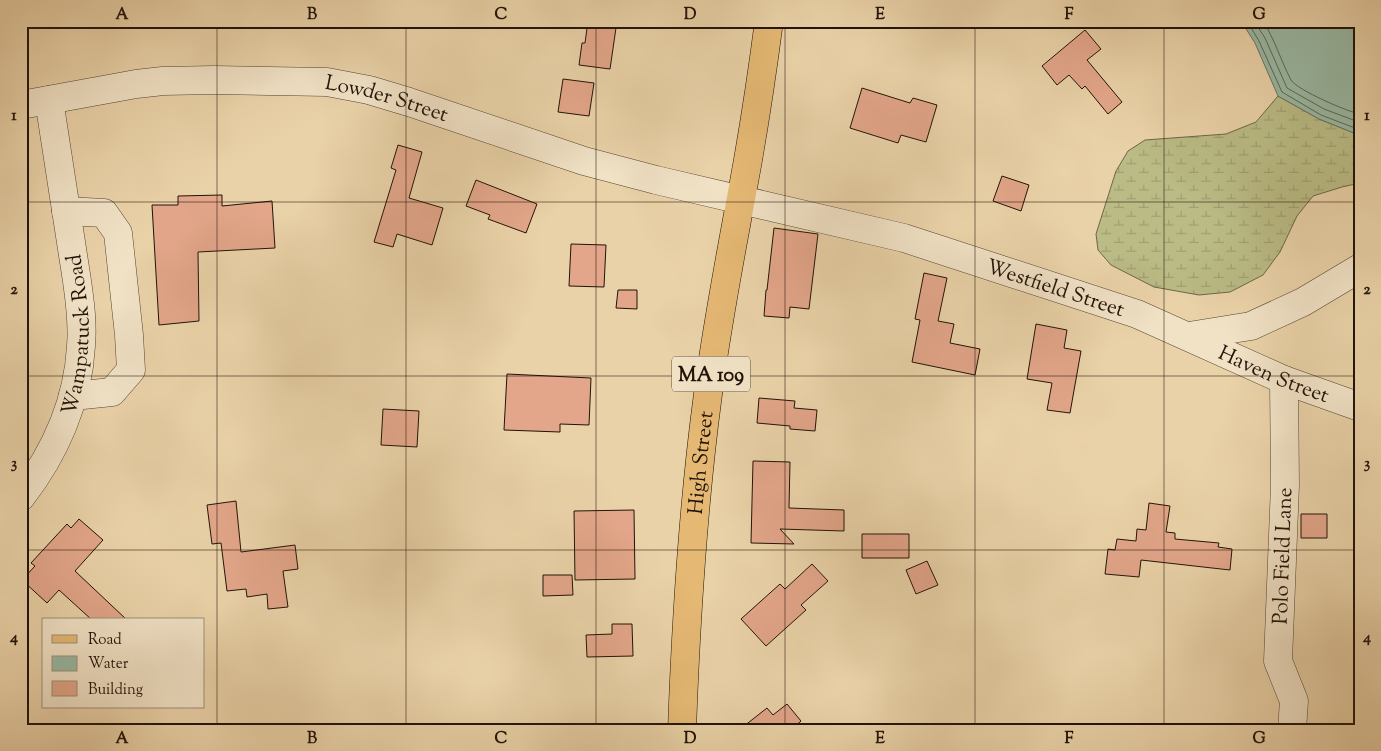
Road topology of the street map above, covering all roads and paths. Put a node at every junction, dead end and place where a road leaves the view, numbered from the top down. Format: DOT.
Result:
graph roads {
  1 [pos="769,21"];
  2 [pos="49,100"];
  3 [pos="21,105"];
  4 [pos="741,200"];
  5 [pos="66,211"];
  6 [pos="1360,268"];
  7 [pos="1189,336"];
  8 [pos="1284,380"];
  9 [pos="73,396"];
  10 [pos="1360,407"];
  11 [pos="21,496"];
  12 [pos="682,730"];
  13 [pos="1292,730"];
  1 -- 4 [label="main road, High Street / MA 109"];
  2 -- 3 [label="street, Lowder Street"];
  2 -- 4 [label="street, Lowder Street"];
  2 -- 5 [label="street, Wampatuck Road"];
  4 -- 7 [label="street, Westfield Street"];
  4 -- 12 [label="main road, High Street / MA 109"];
  5 -- 9 [label="street, Wampatuck Road"];
  5 -- 9 [label="street"];
  6 -- 7 [label="street"];
  7 -- 8 [label="street, Haven Street"];
  8 -- 10 [label="street, Haven Street"];
  8 -- 13 [label="street, Polo Field Lane"];
  9 -- 11 [label="street, Wampatuck Road"];
}
